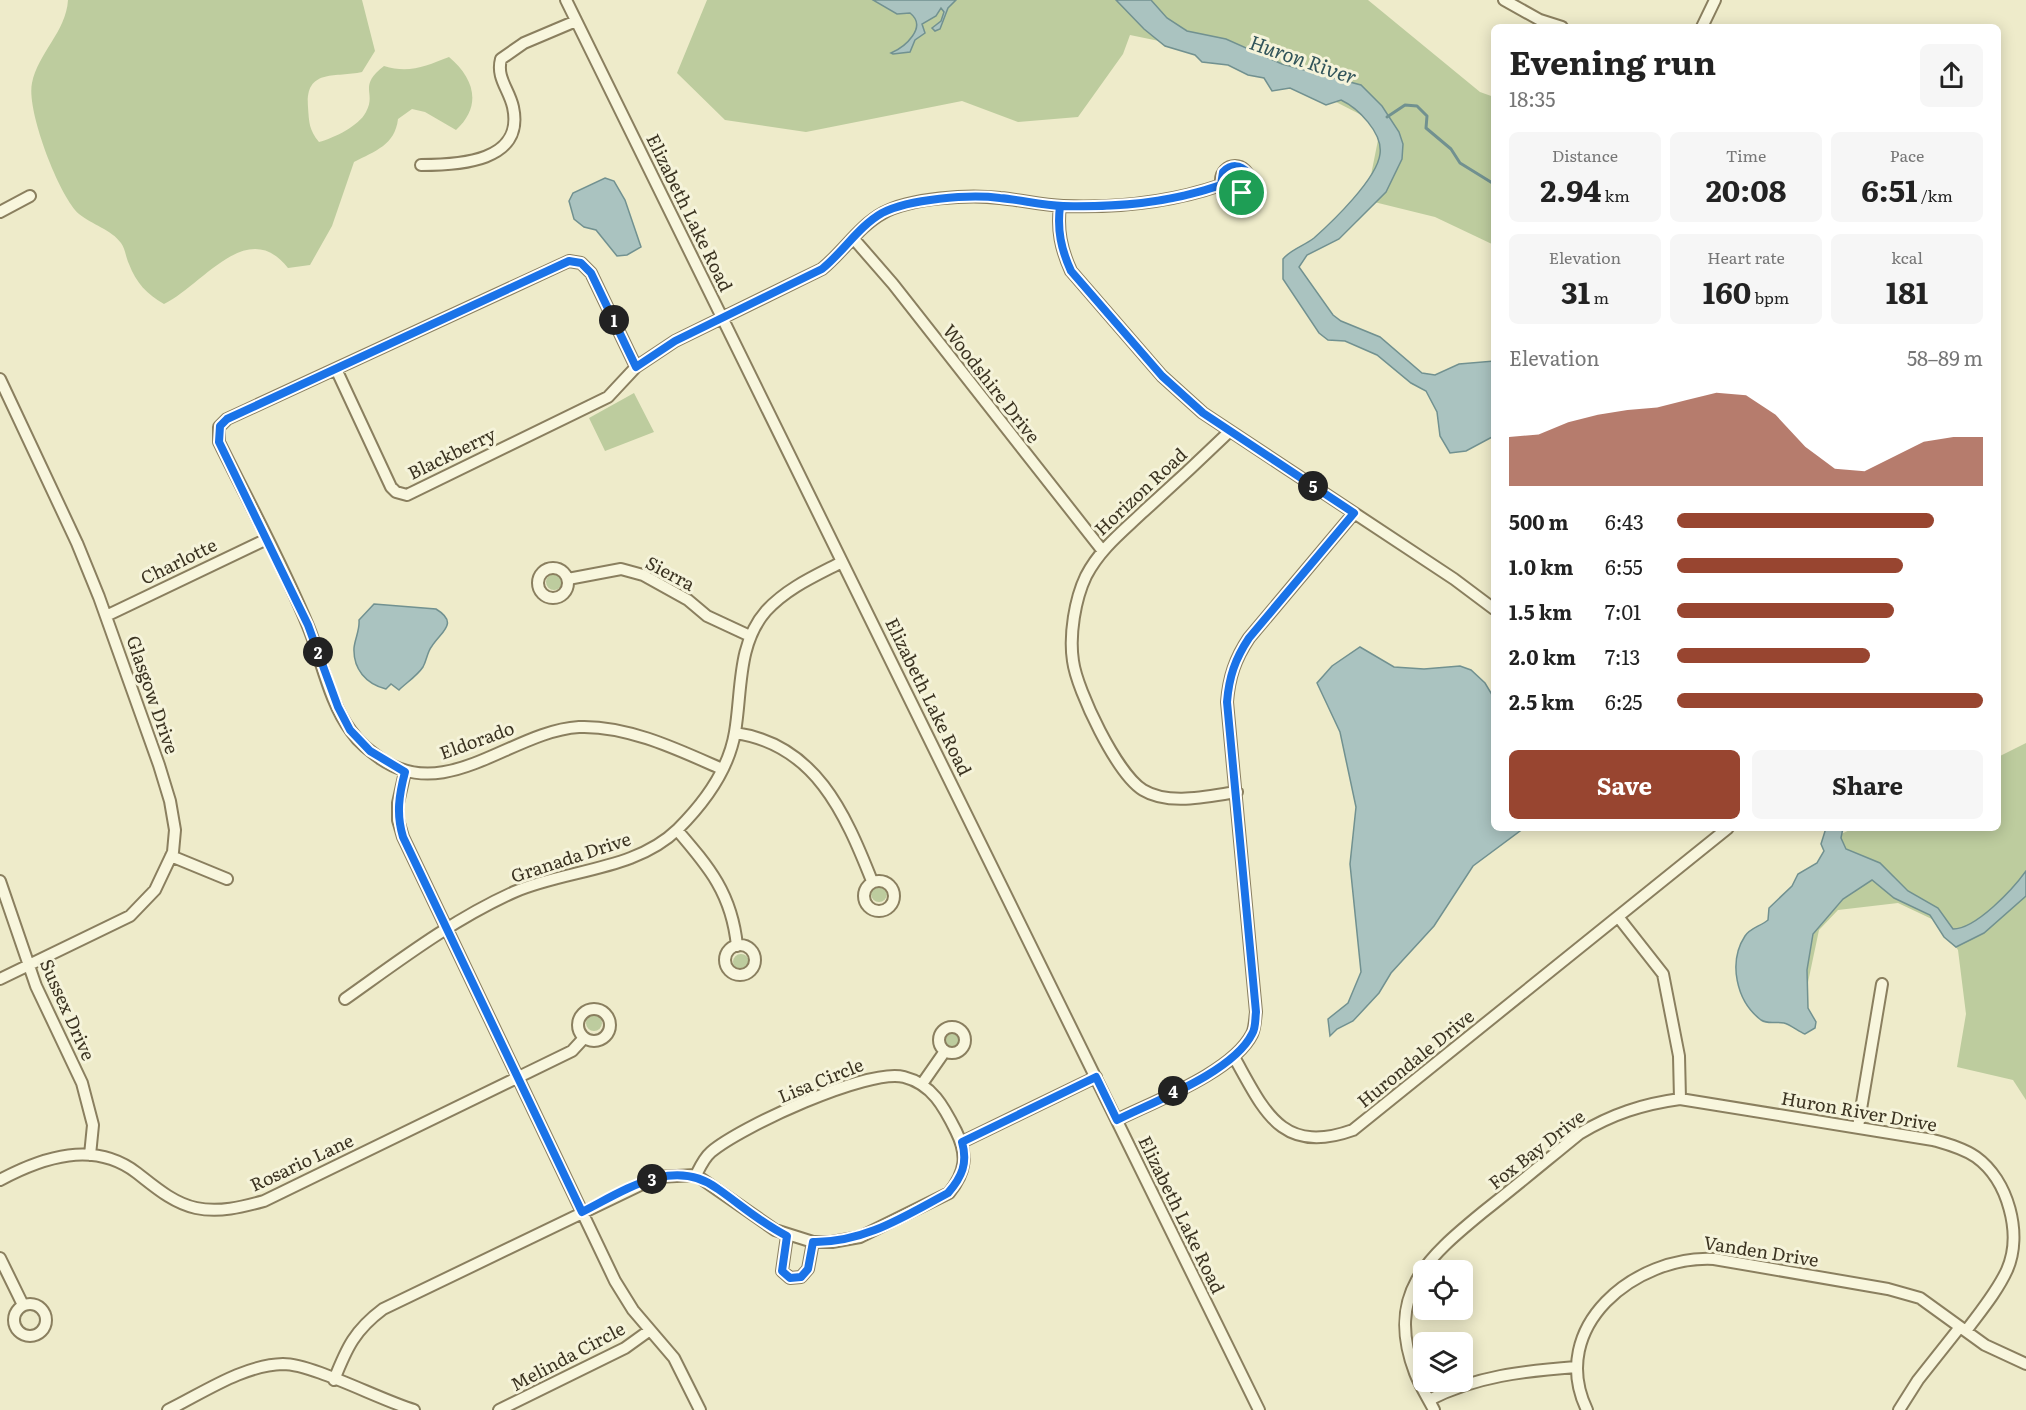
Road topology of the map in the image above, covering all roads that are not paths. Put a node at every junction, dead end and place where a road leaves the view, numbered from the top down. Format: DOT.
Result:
graph roads {
  1 [pos="566,0"];
  2 [pos="1504,0"];
  3 [pos="1714,4"];
  4 [pos="576,21"];
  5 [pos="1553,24"];
  6 [pos="1704,24"];
  7 [pos="421,165"];
  8 [pos="1221,185"];
  9 [pos="30,196"];
  10 [pos="1060,206"];
  11 [pos="0,212"];
  12 [pos="853,238"];
  13 [pos="721,318"];
  14 [pos="636,367"];
  15 [pos="336,369"];
  16 [pos="0,379"];
  17 [pos="1230,431"];
  18 [pos="1354,513"];
  19 [pos="267,539"];
  20 [pos="1102,550"];
  21 [pos="842,562"];
  22 [pos="568,579"];
  23 [pos="1491,607"];
  24 [pos="106,616"];
  25 [pos="750,636"];
  26 [pos="735,733"];
  27 [pos="722,769"];
  28 [pos="405,772"];
  29 [pos="1237,792"];
  30 [pos="677,830"];
  31 [pos="1724,831"];
  32 [pos="171,856"];
  33 [pos="227,879"];
  34 [pos="0,880"];
  35 [pos="872,881"];
  36 [pos="1619,918"];
  37 [pos="444,928"];
  38 [pos="737,946"];
  39 [pos="28,965"];
  40 [pos="0,979"];
  41 [pos="1882,984"];
  42 [pos="345,999"];
  43 [pos="584,1038"];
  44 [pos="945,1051"];
  45 [pos="1234,1057"];
  46 [pos="1096,1077"];
  47 [pos="517,1078"];
  48 [pos="922,1084"];
  49 [pos="1680,1099"];
  50 [pos="1117,1120"];
  51 [pos="1858,1127"];
  52 [pos="962,1142"];
  53 [pos="90,1155"];
  54 [pos="696,1175"];
  55 [pos="0,1180"];
  56 [pos="582,1212"];
  57 [pos="787,1236"];
  58 [pos="813,1242"];
  59 [pos="0,1258"];
  60 [pos="23,1305"];
  61 [pos="650,1329"];
  62 [pos="1963,1329"];
  63 [pos="2026,1364"];
  64 [pos="1576,1366"];
  65 [pos="334,1380"];
  66 [pos="380,1405"];
  67 [pos="1432,1405"];
  68 [pos="1256,1409"];
  69 [pos="168,1410"];
  70 [pos="414,1410"];
  71 [pos="499,1410"];
  72 [pos="700,1410"];
  73 [pos="1587,1410"];
  74 [pos="1899,1410"];
  1 -- 4 [label="street, Elizabeth Lake Road"];
  2 -- 5 [label="street"];
  3 -- 6 [label="street"];
  4 -- 7 [label="street"];
  4 -- 13 [label="street, Elizabeth Lake Road"];
  8 -- 10 [label="street"];
  9 -- 11 [label="street"];
  10 -- 12 [label="street"];
  10 -- 17 [label="street"];
  12 -- 13 [label="street"];
  12 -- 20 [label="street, Woodshire Drive"];
  13 -- 14 [label="street"];
  13 -- 21 [label="street, Elizabeth Lake Road"];
  14 -- 15 [label="street"];
  14 -- 15 [label="street, Blackberry"];
  15 -- 19 [label="street, Eldorado"];
  16 -- 24 [label="street, Glasgow Drive"];
  17 -- 18 [label="street"];
  17 -- 20 [label="street, Horizon Road"];
  18 -- 23 [label="street"];
  18 -- 29 [label="street"];
  19 -- 24 [label="street, Charlotte"];
  19 -- 28 [label="street, Eldorado"];
  20 -- 29 [label="street, Horizon Road"];
  21 -- 25 [label="street, Granada Drive"];
  21 -- 46 [label="street, Elizabeth Lake Road"];
  22 -- 25 [label="street, Sierra"];
  24 -- 32 [label="street, Glasgow Drive"];
  25 -- 26 [label="street, Granada Drive"];
  26 -- 27 [label="street, Granada Drive"];
  26 -- 35 [label="street"];
  27 -- 28 [label="street, Eldorado"];
  27 -- 30 [label="street, Granada Drive"];
  28 -- 37 [label="street"];
  29 -- 45 [label="street"];
  30 -- 37 [label="street, Granada Drive"];
  30 -- 38 [label="street"];
  31 -- 36 [label="street, Hurondale Drive"];
  32 -- 33 [label="street"];
  32 -- 39 [label="street, Glasgow Drive"];
  34 -- 39 [label="street, Sussex Drive"];
  36 -- 45 [label="street, Hurondale Drive"];
  36 -- 49 [label="street"];
  37 -- 42 [label="street, Granada Drive"];
  37 -- 47 [label="street"];
  39 -- 40 [label="street, Glasgow Drive"];
  39 -- 53 [label="street, Sussex Drive"];
  41 -- 51 [label="street"];
  43 -- 47 [label="street, Rosario Lane"];
  44 -- 48 [label="street"];
  45 -- 50 [label="street"];
  46 -- 50 [label="street, Elizabeth Lake Road"];
  46 -- 52 [label="street"];
  47 -- 53 [label="street, Rosario Lane"];
  47 -- 56 [label="street"];
  48 -- 52 [label="street"];
  48 -- 54 [label="street, Lisa Circle"];
  49 -- 51 [label="street, Huron River Drive"];
  49 -- 67 [label="street, Fox Bay Drive"];
  50 -- 68 [label="street, Elizabeth Lake Road"];
  51 -- 62 [label="street, Huron River Drive"];
  52 -- 58 [label="street"];
  53 -- 55 [label="street, Rosario Lane"];
  54 -- 56 [label="street"];
  54 -- 57 [label="street"];
  56 -- 61 [label="street"];
  56 -- 65 [label="street"];
  57 -- 58 [label="street"];
  57 -- 58 [label="street"];
  59 -- 60 [label="street"];
  61 -- 71 [label="street, Melinda Circle"];
  61 -- 72 [label="street"];
  62 -- 63 [label="street, Vanden Drive"];
  62 -- 64 [label="street, Vanden Drive"];
  62 -- 74 [label="street, Huron River Drive"];
  64 -- 67 [label="street"];
  64 -- 73 [label="street, Vanden Drive"];
  65 -- 66 [label="street"];
  65 -- 69 [label="street"];
  66 -- 70 [label="street"];
}
